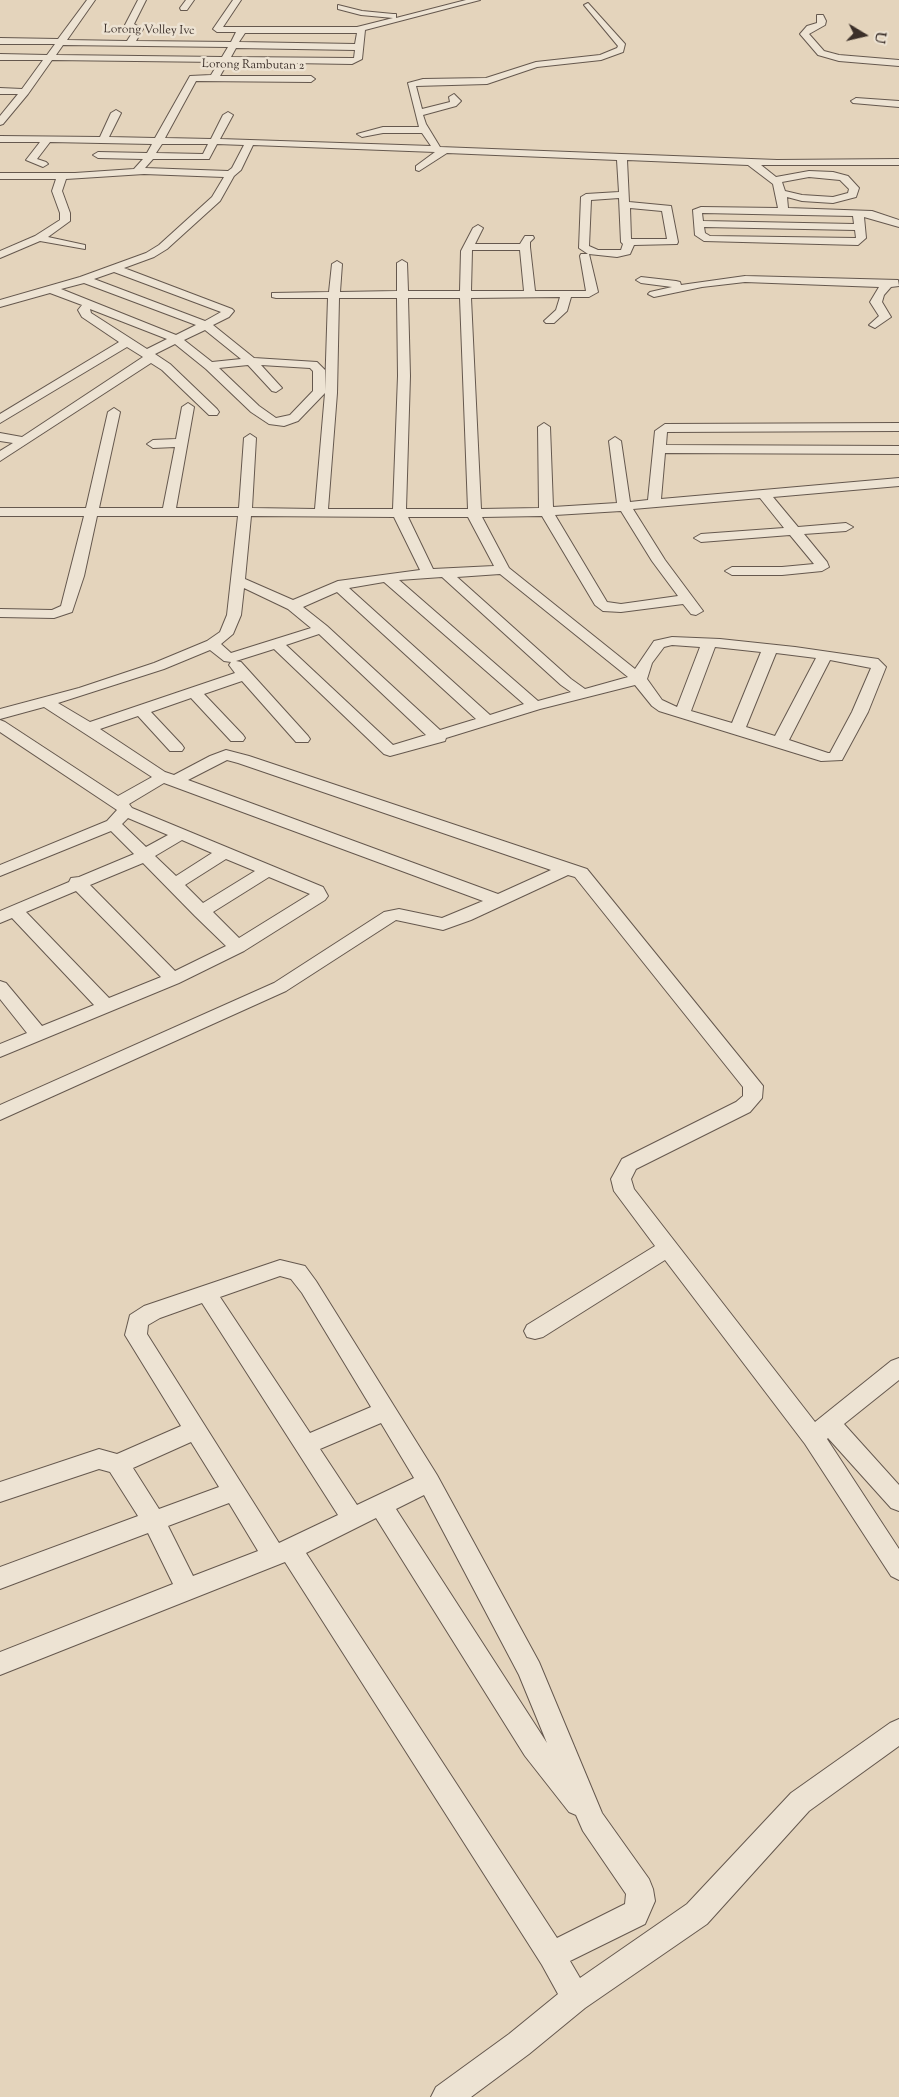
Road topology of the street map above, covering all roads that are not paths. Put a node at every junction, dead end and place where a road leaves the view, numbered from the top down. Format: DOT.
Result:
graph roads {
  1 [pos="91,0"];
  2 [pos="142,0"];
  3 [pos="190,0"];
  4 [pos="237,0"];
  5 [pos="476,0"];
  6 [pos="588,5"];
  7 [pos="341,7"];
  8 [pos="184,8"];
  9 [pos="820,17"];
  10 [pos="410,18"];
  11 [pos="242,30"];
  12 [pos="361,30"];
  13 [pos="0,41"];
  14 [pos="62,42"];
  15 [pos="130,43"];
  16 [pos="235,44"];
  17 [pos="360,47"];
  18 [pos="0,57"];
  19 [pos="50,58"];
  20 [pos="224,61"];
  21 [pos="899,63"];
  22 [pos="215,77"];
  23 [pos="311,79"];
  24 [pos="0,91"];
  25 [pos="26,92"];
  26 [pos="454,97"];
  27 [pos="856,101"];
  28 [pos="899,104"];
  29 [pos="0,108"];
  30 [pos="12,108"];
  31 [pos="116,113"];
  32 [pos="419,113"];
  33 [pos="228,115"];
  34 [pos="0,122"];
  35 [pos="424,130"];
  36 [pos="362,134"];
  37 [pos="0,139"];
  38 [pos="48,139"];
  39 [pos="103,140"];
  40 [pos="158,140"];
  41 [pos="458,140"];
  42 [pos="215,141"];
  43 [pos="250,142"];
  44 [pos="438,147"];
  45 [pos="98,155"];
  46 [pos="150,156"];
  47 [pos="622,157"];
  48 [pos="751,162"];
  49 [pos="899,162"];
  50 [pos="43,164"];
  51 [pos="419,168"];
  52 [pos="137,172"];
  53 [pos="230,174"];
  54 [pos="0,176"];
  55 [pos="62,176"];
  56 [pos="775,180"];
  57 [pos="782,193"];
  58 [pos="624,200"];
  59 [pos="783,211"];
  60 [pos="858,213"];
  61 [pos="698,224"];
  62 [pos="899,224"];
  63 [pos="861,227"];
  64 [pos="478,228"];
  65 [pos="39,238"];
  66 [pos="527,243"];
  67 [pos="629,243"];
  68 [pos="81,247"];
  69 [pos="468,247"];
  70 [pos="0,255"];
  71 [pos="585,256"];
  72 [pos="402,263"];
  73 [pos="337,264"];
  74 [pos="112,268"];
  75 [pos="84,279"];
  76 [pos="642,280"];
  77 [pos="893,283"];
  78 [pos="692,286"];
  79 [pos="51,289"];
  80 [pos="654,294"];
  81 [pos="403,295"];
  82 [pos="465,295"];
  83 [pos="530,295"];
  84 [pos="566,295"];
  85 [pos="278,300"];
  86 [pos="333,300"];
  87 [pos="0,304"];
  88 [pos="88,304"];
  89 [pos="550,321"];
  90 [pos="206,325"];
  91 [pos="875,325"];
  92 [pos="176,339"];
  93 [pos="127,342"];
  94 [pos="149,356"];
  95 [pos="251,361"];
  96 [pos="279,362"];
  97 [pos="210,366"];
  98 [pos="138,367"];
  99 [pos="166,367"];
  100 [pos="55,384"];
  101 [pos="92,395"];
  102 [pos="266,399"];
  103 [pos="188,407"];
  104 [pos="114,412"];
  105 [pos="213,412"];
  106 [pos="0,419"];
  107 [pos="544,427"];
  108 [pos="899,427"];
  109 [pos="0,437"];
  110 [pos="250,438"];
  111 [pos="615,441"];
  112 [pos="24,442"];
  113 [pos="181,443"];
  114 [pos="153,444"];
  115 [pos="658,449"];
  116 [pos="899,450"];
  117 [pos="2,453"];
  118 [pos="899,482"];
  119 [pos="762,494"];
  120 [pos="654,503"];
  121 [pos="624,505"];
  122 [pos="0,512"];
  123 [pos="91,512"];
  124 [pos="546,512"];
  125 [pos="169,513"];
  126 [pos="399,513"];
  127 [pos="245,514"];
  128 [pos="321,514"];
  129 [pos="474,514"];
  130 [pos="846,527"];
  131 [pos="792,530"];
  132 [pos="701,538"];
  133 [pos="503,570"];
  134 [pos="732,571"];
  135 [pos="446,574"];
  136 [pos="429,575"];
  137 [pos="387,577"];
  138 [pos="237,581"];
  139 [pos="338,585"];
  140 [pos="686,599"];
  141 [pos="293,606"];
  142 [pos="696,611"];
  143 [pos="0,613"];
  144 [pos="322,629"];
  145 [pos="276,643"];
  146 [pos="709,643"];
  147 [pos="212,644"];
  148 [pos="770,649"];
  149 [pos="825,656"];
  150 [pos="229,658"];
  151 [pos="244,675"];
  152 [pos="639,679"];
  153 [pos="194,692"];
  154 [pos="583,694"];
  155 [pos="45,701"];
  156 [pos="535,706"];
  157 [pos="141,710"];
  158 [pos="0,714"];
  159 [pos="682,714"];
  160 [pos="488,722"];
  161 [pos="0,725"];
  162 [pos="88,728"];
  163 [pos="737,729"];
  164 [pos="237,738"];
  165 [pos="439,738"];
  166 [pos="302,739"];
  167 [pos="780,742"];
  168 [pos="176,748"];
  169 [pos="168,779"];
  170 [pos="123,807"];
  171 [pos="113,824"];
  172 [pos="181,834"];
  173 [pos="223,853"];
  174 [pos="144,856"];
  175 [pos="566,869"];
  176 [pos="0,871"];
  177 [pos="267,871"];
  178 [pos="77,882"];
  179 [pos="174,885"];
  180 [pos="498,900"];
  181 [pos="201,912"];
  182 [pos="7,913"];
  183 [pos="238,947"];
  184 [pos="173,979"];
  185 [pos="0,987"];
  186 [pos="106,1006"];
  187 [pos="39,1035"];
  188 [pos="0,1051"];
  189 [pos="0,1113"];
  190 [pos="669,1247"];
  191 [pos="206,1292"];
  192 [pos="535,1331"];
  193 [pos="899,1367"];
  194 [pos="385,1411"];
  195 [pos="195,1430"];
  196 [pos="822,1430"];
  197 [pos="305,1445"];
  198 [pos="118,1464"];
  199 [pos="429,1482"];
  200 [pos="234,1491"];
  201 [pos="0,1492"];
  202 [pos="899,1502"];
  203 [pos="380,1504"];
  204 [pos="352,1517"];
  205 [pos="154,1522"];
  206 [pos="282,1552"];
  207 [pos="899,1569"];
  208 [pos="0,1578"];
  209 [pos="188,1590"];
  210 [pos="0,1664"];
  211 [pos="899,1731"];
  212 [pos="592,1822"];
  213 [pos="552,1955"];
  214 [pos="575,1998"];
  215 [pos="446,2097"];
  1 -- 14 [label="street"];
  2 -- 15 [label="street"];
  3 -- 8 [label="street"];
  4 -- 11 [label="street"];
  5 -- 10 [label="street"];
  6 -- 32 [label="street"];
  7 -- 10 [label="street"];
  9 -- 21 [label="street"];
  10 -- 12 [label="street"];
  11 -- 12 [label="street"];
  11 -- 16 [label="street"];
  12 -- 17 [label="street"];
  13 -- 14 [label="street, Lorong Volley Ivc"];
  14 -- 15 [label="street, Lorong Volley Ivc"];
  14 -- 19 [label="street"];
  15 -- 16 [label="street, Lorong Volley Ivc"];
  16 -- 17 [label="street, Lorong Volley Ivc"];
  16 -- 20 [label="street"];
  17 -- 20 [label="street"];
  18 -- 19 [label="street"];
  19 -- 20 [label="street"];
  19 -- 25 [label="street"];
  20 -- 22 [label="street"];
  22 -- 23 [label="street, Lorong Rambutan 2"];
  22 -- 40 [label="street, Lorong Rambutan 2"];
  24 -- 25 [label="street"];
  25 -- 30 [label="street"];
  26 -- 32 [label="street"];
  27 -- 28 [label="street"];
  29 -- 30 [label="street"];
  30 -- 34 [label="street"];
  31 -- 39 [label="street"];
  32 -- 35 [label="street"];
  33 -- 42 [label="street"];
  35 -- 36 [label="street"];
  35 -- 44 [label="street"];
  37 -- 38 [label="street"];
  38 -- 39 [label="street"];
  38 -- 50 [label="street"];
  39 -- 40 [label="street"];
  40 -- 42 [label="street"];
  40 -- 46 [label="street, Lorong Rambutan 2"];
  41 -- 44 [label="street"];
  42 -- 43 [label="street"];
  42 -- 46 [label="street"];
  43 -- 44 [label="street"];
  43 -- 53 [label="street"];
  44 -- 47 [label="street"];
  44 -- 51 [label="street"];
  45 -- 46 [label="street"];
  46 -- 52 [label="street"];
  47 -- 48 [label="street"];
  47 -- 58 [label="street"];
  48 -- 49 [label="street"];
  48 -- 56 [label="street"];
  52 -- 53 [label="street"];
  52 -- 55 [label="street"];
  53 -- 74 [label="street"];
  54 -- 55 [label="street"];
  55 -- 65 [label="street"];
  56 -- 57 [label="street"];
  56 -- 57 [label="street"];
  57 -- 59 [label="street"];
  58 -- 67 [label="street"];
  58 -- 67 [label="street"];
  58 -- 67 [label="street"];
  59 -- 60 [label="street"];
  59 -- 61 [label="street"];
  60 -- 62 [label="street"];
  60 -- 63 [label="street"];
  61 -- 63 [label="street"];
  64 -- 69 [label="street"];
  65 -- 68 [label="street"];
  65 -- 70 [label="street"];
  66 -- 69 [label="street"];
  66 -- 83 [label="street"];
  69 -- 82 [label="street"];
  71 -- 84 [label="street"];
  72 -- 81 [label="street"];
  73 -- 86 [label="street"];
  74 -- 75 [label="street"];
  74 -- 90 [label="street"];
  75 -- 79 [label="street"];
  75 -- 90 [label="street"];
  76 -- 78 [label="street"];
  77 -- 78 [label="street"];
  77 -- 91 [label="street"];
  78 -- 80 [label="street"];
  79 -- 87 [label="street"];
  79 -- 88 [label="street"];
  81 -- 82 [label="street"];
  81 -- 86 [label="street"];
  81 -- 126 [label="street"];
  82 -- 83 [label="street"];
  82 -- 129 [label="street"];
  83 -- 84 [label="street"];
  84 -- 89 [label="street"];
  85 -- 86 [label="street"];
  86 -- 128 [label="street"];
  88 -- 92 [label="street"];
  88 -- 93 [label="street"];
  90 -- 92 [label="street"];
  90 -- 95 [label="street"];
  92 -- 94 [label="street"];
  92 -- 97 [label="street"];
  93 -- 94 [label="street"];
  93 -- 100 [label="street"];
  94 -- 98 [label="street"];
  94 -- 99 [label="street"];
  95 -- 96 [label="street"];
  95 -- 97 [label="street"];
  95 -- 102 [label="street"];
  96 -- 102 [label="street"];
  96 -- 102 [label="street"];
  97 -- 102 [label="street"];
  98 -- 99 [label="street"];
  98 -- 101 [label="street"];
  99 -- 105 [label="street"];
  100 -- 101 [label="street"];
  100 -- 106 [label="street"];
  101 -- 112 [label="street"];
  103 -- 113 [label="street"];
  104 -- 123 [label="street"];
  107 -- 124 [label="street"];
  108 -- 115 [label="street"];
  109 -- 112 [label="street"];
  110 -- 127 [label="street"];
  111 -- 121 [label="street"];
  112 -- 117 [label="street"];
  113 -- 114 [label="street"];
  113 -- 125 [label="street"];
  115 -- 116 [label="street"];
  115 -- 120 [label="street"];
  118 -- 119 [label="street"];
  119 -- 120 [label="street"];
  119 -- 131 [label="street"];
  120 -- 121 [label="street"];
  121 -- 124 [label="street"];
  121 -- 140 [label="street"];
  122 -- 123 [label="street"];
  123 -- 125 [label="street"];
  123 -- 143 [label="street"];
  124 -- 129 [label="street"];
  124 -- 140 [label="street"];
  125 -- 127 [label="street"];
  126 -- 128 [label="street"];
  126 -- 129 [label="street"];
  126 -- 136 [label="street"];
  127 -- 128 [label="street"];
  127 -- 138 [label="street"];
  129 -- 133 [label="street"];
  130 -- 131 [label="street"];
  131 -- 132 [label="street"];
  131 -- 134 [label="street"];
  133 -- 135 [label="street"];
  133 -- 152 [label="street"];
  135 -- 136 [label="street"];
  135 -- 154 [label="street"];
  136 -- 137 [label="street"];
  137 -- 139 [label="street"];
  137 -- 156 [label="street"];
  138 -- 141 [label="street"];
  138 -- 147 [label="street"];
  139 -- 141 [label="street"];
  139 -- 160 [label="street"];
  140 -- 142 [label="street"];
  141 -- 144 [label="street"];
  144 -- 145 [label="street"];
  144 -- 165 [label="street"];
  145 -- 150 [label="street"];
  145 -- 165 [label="street"];
  146 -- 148 [label="street"];
  146 -- 152 [label="street"];
  146 -- 159 [label="street"];
  147 -- 150 [label="street"];
  147 -- 155 [label="street"];
  148 -- 149 [label="street"];
  148 -- 163 [label="street"];
  149 -- 167 [label="street"];
  149 -- 167 [label="street"];
  150 -- 151 [label="street"];
  151 -- 153 [label="street"];
  151 -- 166 [label="street"];
  152 -- 154 [label="street"];
  152 -- 159 [label="street"];
  153 -- 157 [label="street"];
  153 -- 164 [label="street"];
  154 -- 156 [label="street"];
  155 -- 158 [label="street"];
  155 -- 162 [label="street"];
  156 -- 160 [label="street"];
  157 -- 162 [label="street"];
  157 -- 168 [label="street"];
  159 -- 163 [label="street"];
  160 -- 165 [label="street"];
  161 -- 170 [label="street"];
  162 -- 169 [label="street"];
  163 -- 167 [label="street"];
  169 -- 170 [label="street"];
  169 -- 175 [label="street"];
  169 -- 180 [label="street"];
  170 -- 171 [label="street"];
  170 -- 172 [label="street"];
  171 -- 174 [label="street"];
  171 -- 176 [label="street"];
  172 -- 173 [label="street"];
  172 -- 174 [label="street"];
  173 -- 177 [label="street"];
  173 -- 179 [label="street"];
  174 -- 178 [label="street"];
  174 -- 179 [label="street"];
  175 -- 180 [label="street"];
  175 -- 190 [label="street"];
  177 -- 181 [label="street"];
  177 -- 183 [label="street"];
  178 -- 182 [label="street"];
  178 -- 184 [label="street"];
  179 -- 181 [label="street"];
  180 -- 189 [label="street"];
  181 -- 183 [label="street"];
  182 -- 186 [label="street"];
  183 -- 184 [label="street"];
  184 -- 186 [label="street"];
  185 -- 187 [label="street"];
  186 -- 187 [label="street"];
  187 -- 188 [label="street"];
  190 -- 192 [label="street"];
  190 -- 196 [label="street"];
  191 -- 194 [label="street"];
  191 -- 195 [label="street"];
  191 -- 197 [label="street"];
  193 -- 196 [label="street"];
  194 -- 197 [label="street"];
  194 -- 199 [label="street"];
  195 -- 198 [label="street"];
  195 -- 200 [label="street"];
  196 -- 202 [label="street"];
  196 -- 207 [label="street"];
  197 -- 204 [label="street"];
  198 -- 201 [label="street"];
  198 -- 205 [label="street"];
  199 -- 203 [label="street"];
  199 -- 212 [label="street"];
  200 -- 205 [label="street"];
  200 -- 206 [label="street"];
  203 -- 204 [label="street"];
  203 -- 212 [label="street"];
  204 -- 206 [label="street"];
  205 -- 208 [label="street"];
  205 -- 209 [label="street"];
  206 -- 209 [label="street"];
  206 -- 213 [label="street"];
  209 -- 210 [label="street"];
  211 -- 214 [label="street"];
  212 -- 213 [label="street"];
  213 -- 214 [label="street"];
  214 -- 215 [label="street"];
}
